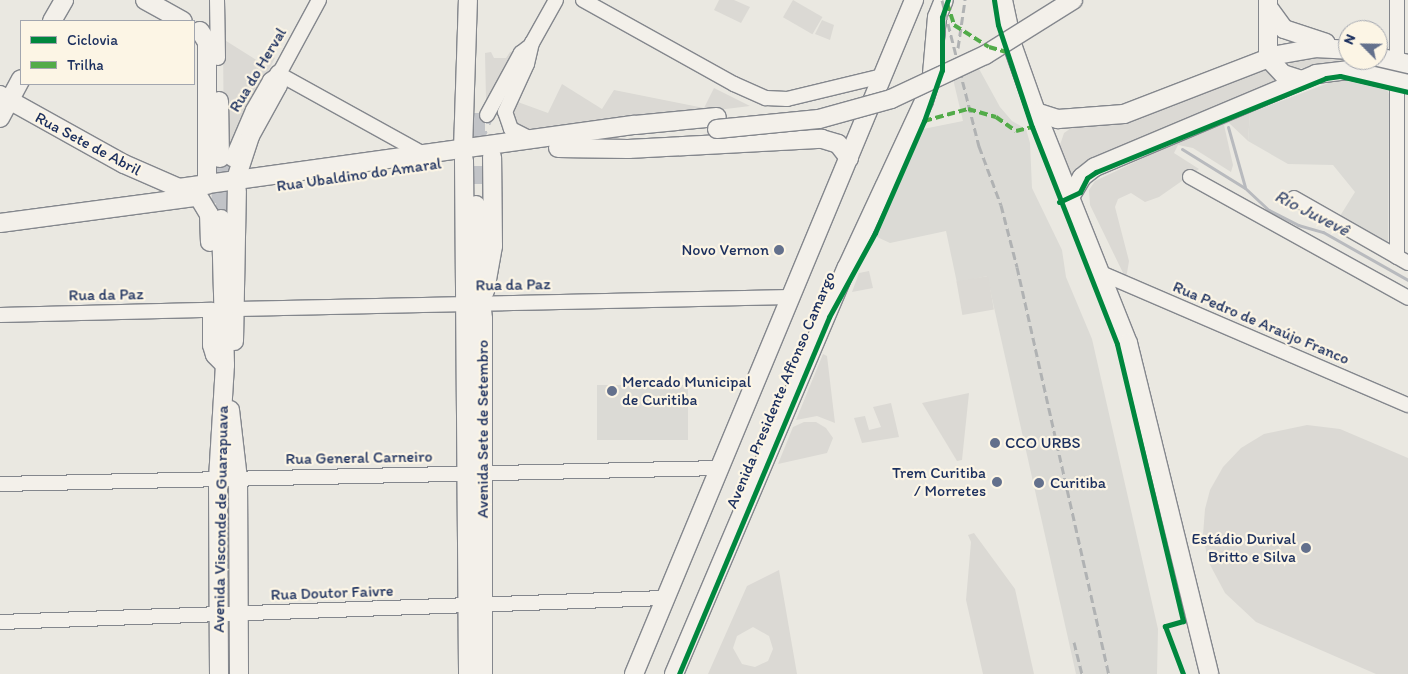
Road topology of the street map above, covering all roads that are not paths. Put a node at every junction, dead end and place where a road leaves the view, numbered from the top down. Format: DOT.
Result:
graph roads {
  1 [pos="64,0"];
  2 [pos="145,0"];
  3 [pos="217,0"];
  4 [pos="319,0"];
  5 [pos="468,0"];
  6 [pos="477,0"];
  7 [pos="583,0"];
  8 [pos="914,0"];
  9 [pos="944,0"];
  10 [pos="1003,0"];
  11 [pos="1053,0"];
  12 [pos="1073,0"];
  13 [pos="1397,0"];
  14 [pos="555,2"];
  15 [pos="1268,3"];
  16 [pos="53,20"];
  17 [pos="181,20"];
  18 [pos="204,28"];
  19 [pos="532,43"];
  20 [pos="1338,47"];
  21 [pos="1338,50"];
  22 [pos="1268,58"];
  23 [pos="1388,59"];
  24 [pos="1403,62"];
  25 [pos="279,74"];
  26 [pos="882,76"];
  27 [pos="20,80"];
  28 [pos="1301,80"];
  29 [pos="1403,83"];
  30 [pos="5,98"];
  31 [pos="1036,112"];
  32 [pos="481,114"];
  33 [pos="0,118"];
  34 [pos="717,123"];
  35 [pos="392,137"];
  36 [pos="533,140"];
  37 [pos="558,148"];
  38 [pos="425,155"];
  39 [pos="464,155"];
  40 [pos="492,157"];
  41 [pos="226,158"];
  42 [pos="849,158"];
  43 [pos="393,159"];
  44 [pos="124,164"];
  45 [pos="1190,177"];
  46 [pos="476,184"];
  47 [pos="236,187"];
  48 [pos="179,188"];
  49 [pos="203,191"];
  50 [pos="1070,197"];
  51 [pos="1294,198"];
  52 [pos="158,201"];
  53 [pos="222,219"];
  54 [pos="0,223"];
  55 [pos="1403,260"];
  56 [pos="1101,273"];
  57 [pos="791,297"];
  58 [pos="1408,298"];
  59 [pos="475,304"];
  60 [pos="237,309"];
  61 [pos="212,310"];
  62 [pos="0,315"];
  63 [pos="225,365"];
  64 [pos="1408,405"];
  65 [pos="719,468"];
  66 [pos="475,473"];
  67 [pos="238,478"];
  68 [pos="218,479"];
  69 [pos="0,484"];
  70 [pos="665,598"];
  71 [pos="475,604"];
  72 [pos="219,614"];
  73 [pos="239,614"];
  74 [pos="0,622"];
  75 [pos="219,674"];
  76 [pos="239,674"];
  77 [pos="468,674"];
  78 [pos="483,674"];
  79 [pos="634,674"];
  80 [pos="674,674"];
  81 [pos="1209,674"];
  1 -- 16 [label="main road"];
  2 -- 17 [label="main road"];
  3 -- 18 [label="street"];
  4 -- 25 [label="street, Rua do Herval"];
  5 -- 39 [label="main road"];
  6 -- 32 [label="main road"];
  7 -- 26 [label="street"];
  8 -- 26 [label="main road, Avenida Presidente Affonso Camargo"];
  9 -- 80 [label="main road, Avenida Presidente Affonso Camargo"];
  10 -- 31 [label="main road"];
  11 -- 34 [label="main road"];
  12 -- 34 [label="main road, bridge"];
  13 -- 24 [label="street"];
  14 -- 19 [label="street"];
  15 -- 20 [label="main road"];
  15 -- 22 [label="main road"];
  18 -- 41 [label="main road"];
  18 -- 49 [label="main road"];
  19 -- 32 [label="street"];
  19 -- 36 [label="street"];
  21 -- 22 [label="main road"];
  22 -- 28 [label="main road"];
  22 -- 31 [label="main road"];
  23 -- 24 [label="main road"];
  25 -- 35 [label="street"];
  25 -- 41 [label="street, Rua do Herval"];
  25 -- 47 [label="main road"];
  26 -- 42 [label="main road, Avenida Presidente Affonso Camargo"];
  27 -- 30 [label="main road"];
  28 -- 29 [label="main road"];
  28 -- 50 [label="main road"];
  29 -- 55 [label="street"];
  30 -- 33 [label="main road"];
  30 -- 44 [label="main road, Rua Sete de Abril"];
  31 -- 50 [label="main road"];
  34 -- 36 [label="main road, Rua Ubaldino do Amaral"];
  34 -- 37 [label="main road, Rua Ubaldino do Amaral"];
  35 -- 38 [label="street"];
  35 -- 43 [label="street"];
  36 -- 39 [label="main road, Rua Ubaldino do Amaral"];
  37 -- 40 [label="main road, Rua Ubaldino do Amaral"];
  37 -- 42 [label="main road"];
  38 -- 39 [label="main road, Rua Ubaldino do Amaral"];
  38 -- 43 [label="main road, Rua Ubaldino do Amaral"];
  39 -- 40 [label="main road, Rua Ubaldino do Amaral"];
  39 -- 47 [label="main road, Rua Ubaldino do Amaral"];
  39 -- 59 [label="main road"];
  40 -- 59 [label="main road"];
  42 -- 57 [label="main road, Avenida Presidente Affonso Camargo"];
  43 -- 47 [label="main road, Rua Ubaldino do Amaral"];
  44 -- 48 [label="main road, Rua Sete de Abril"];
  44 -- 52 [label="main road"];
  45 -- 58 [label="street"];
  46 -- 59 [label="main road, Avenida Sete de Setembro"];
  47 -- 49 [label="main road, Rua Ubaldino do Amaral"];
  47 -- 60 [label="main road"];
  48 -- 49 [label="main road, Rua Ubaldino do Amaral"];
  49 -- 52 [label="main road, Rua Ubaldino do Amaral"];
  49 -- 61 [label="main road"];
  50 -- 56 [label="main road"];
  51 -- 55 [label="street"];
  52 -- 54 [label="main road, Rua Ubaldino do Amaral"];
  53 -- 63 [label="main road, Avenida Visconde de Guarapuava"];
  56 -- 64 [label="street, Rua Pedro de Araújo Franco"];
  56 -- 81 [label="main road"];
  57 -- 59 [label="street, Rua da Paz"];
  57 -- 65 [label="main road, Avenida Presidente Affonso Camargo"];
  59 -- 60 [label="street, Rua da Paz"];
  59 -- 66 [label="main road, Avenida Sete de Setembro"];
  60 -- 63 [label="main road"];
  61 -- 62 [label="street, Rua da Paz"];
  61 -- 63 [label="main road"];
  63 -- 67 [label="main road, Avenida Visconde de Guarapuava"];
  63 -- 68 [label="main road, Avenida Visconde de Guarapuava"];
  65 -- 66 [label="street, Rua General Carneiro"];
  65 -- 70 [label="main road, Avenida Presidente Affonso Camargo"];
  66 -- 67 [label="street, Rua General Carneiro"];
  66 -- 71 [label="main road, Avenida Sete de Setembro"];
  67 -- 68 [label="street, Rua General Carneiro"];
  67 -- 73 [label="main road, Avenida Visconde de Guarapuava"];
  68 -- 69 [label="street, Rua General Carneiro"];
  68 -- 72 [label="main road, Avenida Visconde de Guarapuava"];
  70 -- 71 [label="street, Rua Doutor Faivre"];
  70 -- 79 [label="main road, Avenida Presidente Affonso Camargo"];
  71 -- 73 [label="street, Rua Doutor Faivre"];
  71 -- 77 [label="main road, Avenida Sete de Setembro"];
  71 -- 78 [label="main road, Avenida Sete de Setembro"];
  72 -- 73 [label="street, Rua Doutor Faivre"];
  72 -- 74 [label="street, Rua Doutor Faivre"];
  72 -- 75 [label="main road, Avenida Visconde de Guarapuava"];
  73 -- 76 [label="main road, Avenida Visconde de Guarapuava"];
}
